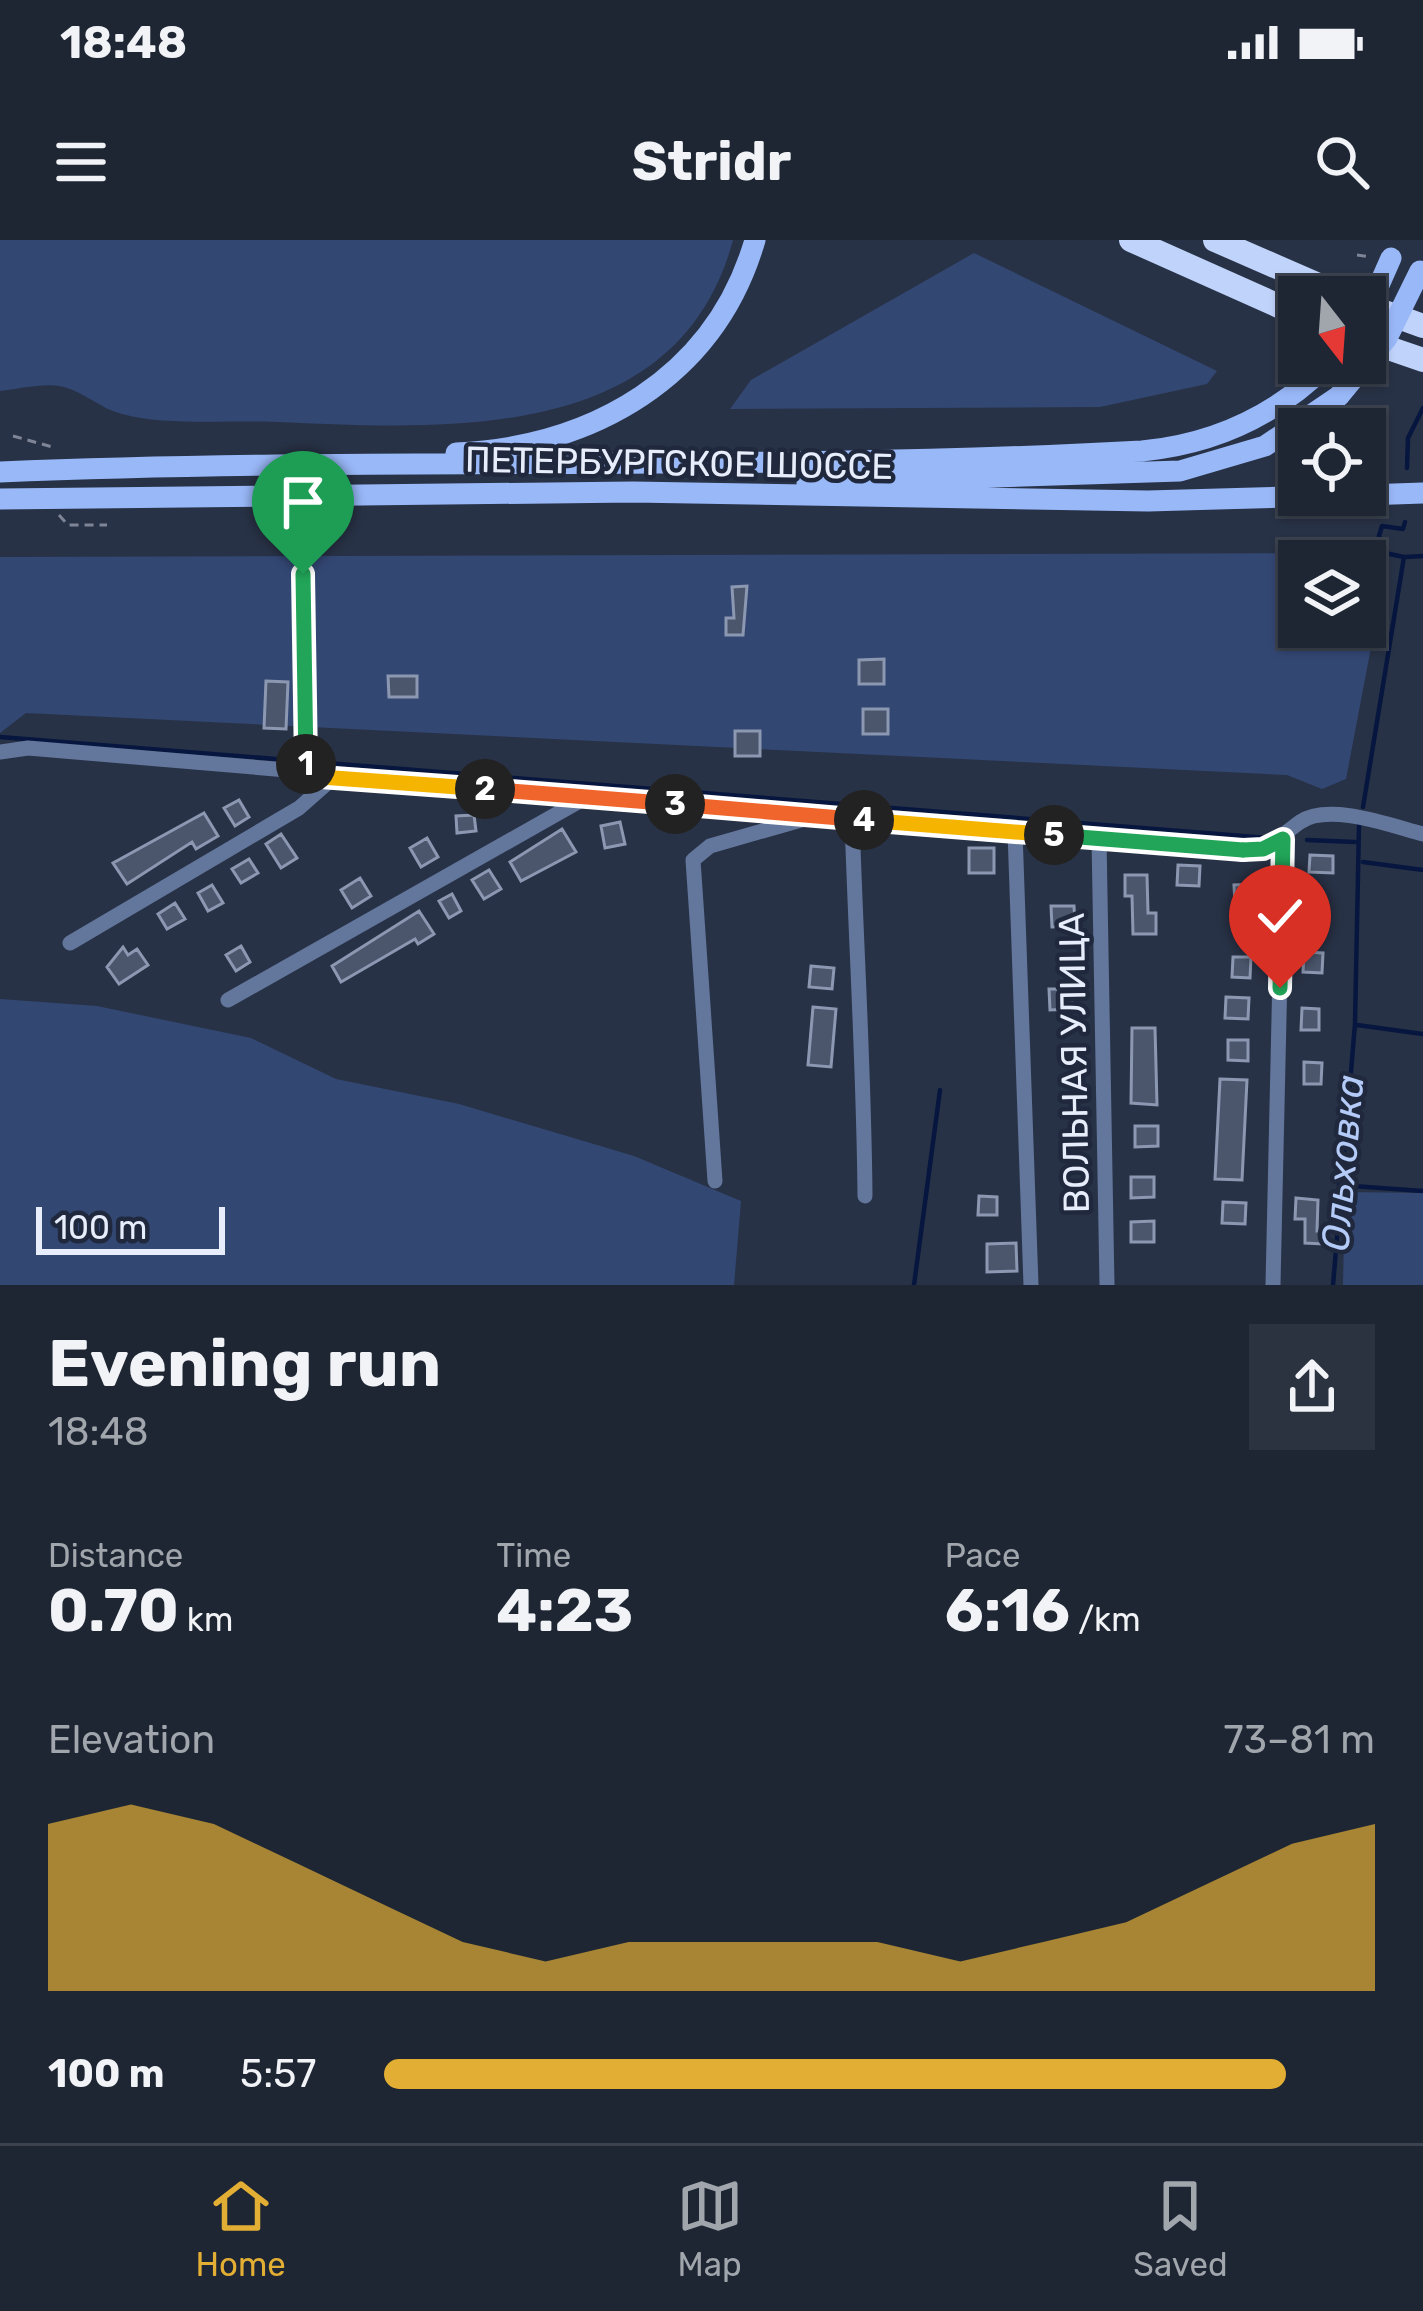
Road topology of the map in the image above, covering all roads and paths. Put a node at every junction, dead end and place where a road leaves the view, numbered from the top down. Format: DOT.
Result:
graph roads {
  1 [pos="755,240"];
  2 [pos="1131,240"];
  3 [pos="1215,240"];
  4 [pos="1422,266"];
  5 [pos="1298,276"];
  6 [pos="1278,306"];
  7 [pos="1386,313"];
  8 [pos="1423,326"];
  9 [pos="1386,347"];
  10 [pos="1423,360"];
  11 [pos="1305,384"];
  12 [pos="13,436"];
  13 [pos="56,448"];
  14 [pos="266,464"];
  15 [pos="0,472"];
  16 [pos="633,492"];
  17 [pos="1423,493"];
  18 [pos="1386,494"];
  19 [pos="1278,497"];
  20 [pos="0,499"];
  21 [pos="58,514"];
  22 [pos="107,525"];
  23 [pos="303,574"];
  24 [pos="0,752"];
  25 [pos="306,765"];
  26 [pos="333,778"];
  27 [pos="587,796"];
  28 [pos="817,815"];
  29 [pos="852,819"];
  30 [pos="1015,832"];
  31 [pos="1423,834"];
  32 [pos="1099,839"];
  33 [pos="1283,839"];
  34 [pos="70,943"];
  35 [pos="228,1000"];
  36 [pos="715,1181"];
  37 [pos="865,1196"];
  38 [pos="1031,1285"];
  39 [pos="1108,1285"];
  40 [pos="1273,1285"];
  1 -- 14 [label="main road"];
  2 -- 6 [label="highway"];
  3 -- 5 [label="highway"];
  4 -- 16 [label="main road, bridge"];
  7 -- 8 [label="highway"];
  9 -- 10 [label="highway"];
  11 -- 14 [label="main road, ПЕТЕРБУРГСКОЕ ШОССЕ"];
  12 -- 13 [label="path"];
  14 -- 15 [label="main road, ПЕТЕРБУРГСКОЕ ШОССЕ"];
  16 -- 19 [label="main road, ПЕТЕРБУРГСКОЕ ШОССЕ"];
  16 -- 20 [label="main road, ПЕТЕРБУРГСКОЕ ШОССЕ"];
  17 -- 18 [label="main road, ПЕТЕРБУРГСКОЕ ШОССЕ"];
  21 -- 22 [label="path"];
  23 -- 25 [label="street"];
  24 -- 25 [label="street"];
  25 -- 26 [label="street"];
  26 -- 27 [label="street"];
  26 -- 34 [label="street"];
  27 -- 28 [label="street"];
  27 -- 35 [label="street"];
  28 -- 29 [label="street"];
  28 -- 36 [label="street"];
  29 -- 30 [label="street"];
  29 -- 37 [label="street"];
  30 -- 32 [label="street"];
  30 -- 38 [label="street"];
  31 -- 33 [label="street"];
  32 -- 33 [label="street"];
  32 -- 39 [label="street, ВОЛЬНАЯ УЛИЦА"];
  33 -- 40 [label="street"];
}
